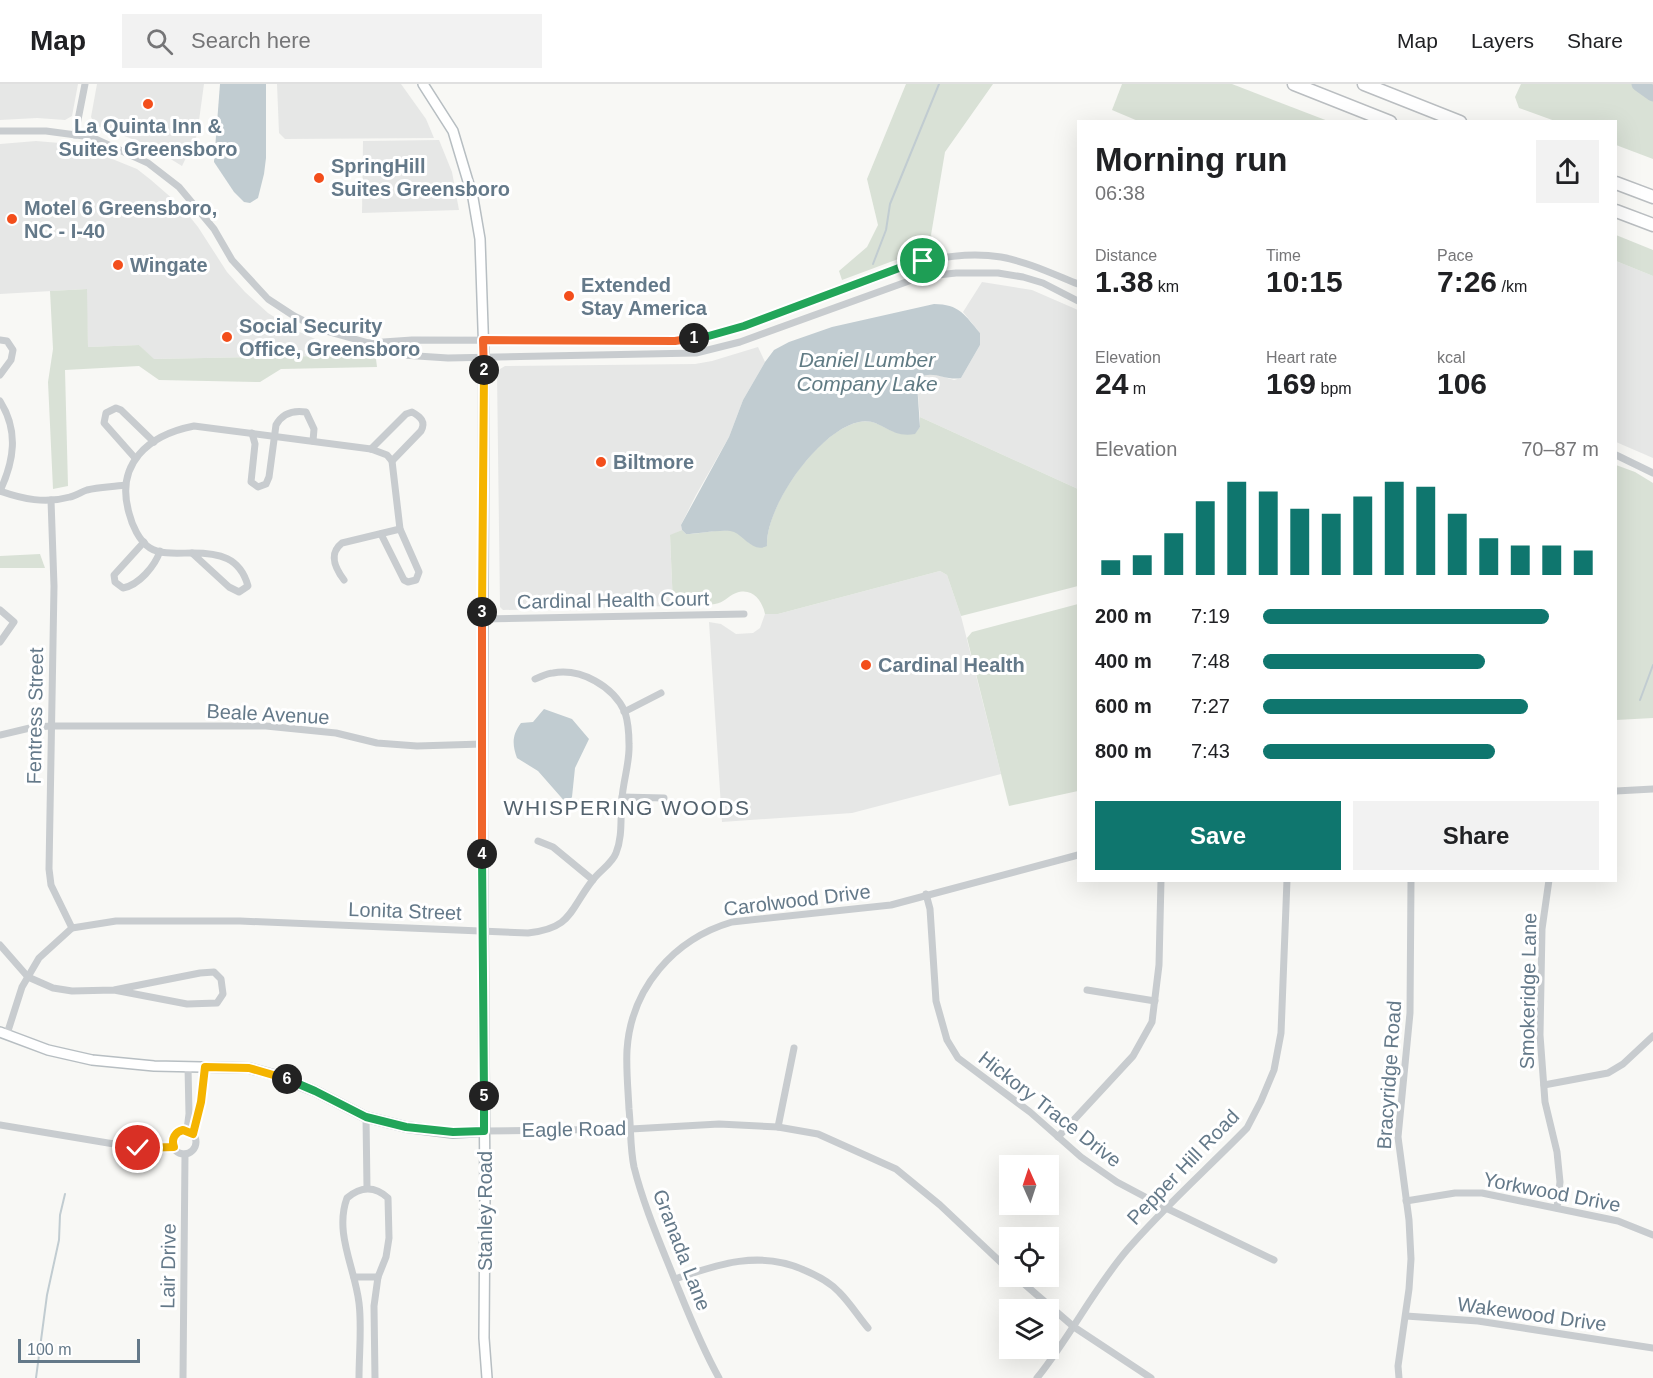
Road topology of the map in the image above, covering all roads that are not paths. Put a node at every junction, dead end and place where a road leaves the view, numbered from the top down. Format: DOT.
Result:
graph roads {
  1 [pos="85,84"];
  2 [pos="423,84"];
  3 [pos="1294,84"];
  4 [pos="1364,84"];
  5 [pos="1385,120"];
  6 [pos="1455,120"];
  7 [pos="0,131"];
  8 [pos="75,135"];
  9 [pos="1617,183"];
  10 [pos="1653,197"];
  11 [pos="1617,210"];
  12 [pos="1653,225"];
  13 [pos="1077,284"];
  14 [pos="1077,300"];
  15 [pos="0,340"];
  16 [pos="483,340"];
  17 [pos="369,343"];
  18 [pos="484,357"];
  19 [pos="0,375"];
  20 [pos="0,401"];
  21 [pos="252,433"];
  22 [pos="276,436"];
  23 [pos="313,441"];
  24 [pos="154,442"];
  25 [pos="372,449"];
  26 [pos="1617,455"];
  27 [pos="135,458"];
  28 [pos="392,461"];
  29 [pos="1653,474"];
  30 [pos="125,485"];
  31 [pos="0,491"];
  32 [pos="51,500"];
  33 [pos="400,530"];
  34 [pos="381,534"];
  35 [pos="144,542"];
  36 [pos="160,551"];
  37 [pos="192,553"];
  38 [pos="344,580"];
  39 [pos="0,610"];
  40 [pos="744,614"];
  41 [pos="482,619"];
  42 [pos="0,642"];
  43 [pos="535,679"];
  44 [pos="661,693"];
  45 [pos="624,712"];
  46 [pos="52,726"];
  47 [pos="0,735"];
  48 [pos="482,744"];
  49 [pos="1653,789"];
  50 [pos="1617,791"];
  51 [pos="622,797"];
  52 [pos="664,798"];
  53 [pos="538,841"];
  54 [pos="1077,855"];
  55 [pos="593,880"];
  56 [pos="1161,882"];
  57 [pos="1287,882"];
  58 [pos="1411,882"];
  59 [pos="1549,882"];
  60 [pos="926,894"];
  61 [pos="72,928"];
  62 [pos="482,930"];
  63 [pos="0,945"];
  64 [pos="28,977"];
  65 [pos="114,990"];
  66 [pos="1088,990"];
  67 [pos="1155,1000"];
  68 [pos="3,1033"];
  69 [pos="1653,1036"];
  70 [pos="794,1048"];
  71 [pos="188,1067"];
  72 [pos="205,1067"];
  73 [pos="1544,1085"];
  74 [pos="366,1117"];
  75 [pos="0,1125"];
  76 [pos="778,1127"];
  77 [pos="631,1129"];
  78 [pos="484,1131"];
  79 [pos="190,1132"];
  80 [pos="1058,1137"];
  81 [pos="174,1147"];
  82 [pos="185,1154"];
  83 [pos="367,1188"];
  84 [pos="1406,1201"];
  85 [pos="1166,1208"];
  86 [pos="1557,1208"];
  87 [pos="1653,1234"];
  88 [pos="999,1260"];
  89 [pos="1274,1260"];
  90 [pos="354,1277"];
  91 [pos="378,1277"];
  92 [pos="675,1279"];
  93 [pos="1028,1287"];
  94 [pos="1406,1316"];
  95 [pos="1074,1327"];
  96 [pos="868,1328"];
  97 [pos="1653,1348"];
  98 [pos="183,1378"];
  99 [pos="359,1378"];
  100 [pos="375,1378"];
  101 [pos="487,1378"];
  102 [pos="719,1378"];
  103 [pos="1037,1378"];
  104 [pos="1151,1378"];
  105 [pos="1399,1378"];
  1 -- 8 [label="street"];
  2 -- 16 [label="street, Stanley Road"];
  3 -- 5 [label="highway"];
  4 -- 6 [label="highway"];
  7 -- 8 [label="street"];
  8 -- 17 [label="street"];
  9 -- 10 [label="highway"];
  11 -- 12 [label="highway"];
  13 -- 16 [label="street"];
  14 -- 18 [label="street"];
  15 -- 19 [label="street"];
  16 -- 17 [label="street"];
  16 -- 18 [label="street, Stanley Road"];
  17 -- 18 [label="street"];
  18 -- 41 [label="street, Stanley Road"];
  20 -- 31 [label="street"];
  21 -- 22 [label="street"];
  21 -- 22 [label="street"];
  21 -- 24 [label="street"];
  22 -- 23 [label="street"];
  22 -- 23 [label="street"];
  23 -- 25 [label="street"];
  24 -- 27 [label="street"];
  24 -- 27 [label="street"];
  25 -- 28 [label="street"];
  25 -- 28 [label="street"];
  26 -- 29 [label="street"];
  27 -- 30 [label="street"];
  28 -- 33 [label="street"];
  30 -- 32 [label="street"];
  30 -- 35 [label="street"];
  31 -- 32 [label="street"];
  32 -- 46 [label="street, Fentress Street"];
  33 -- 34 [label="street"];
  33 -- 34 [label="street"];
  34 -- 38 [label="street"];
  35 -- 36 [label="street"];
  35 -- 36 [label="street"];
  36 -- 37 [label="street"];
  37 -- 37 [label="street"];
  39 -- 42 [label="street"];
  40 -- 41 [label="street, Cardinal Health Court"];
  41 -- 48 [label="street, Stanley Road"];
  43 -- 45 [label="street, Lonita Street"];
  44 -- 45 [label="street"];
  45 -- 51 [label="street, Lonita Street"];
  46 -- 47 [label="street, Beale Avenue"];
  46 -- 48 [label="street, Beale Avenue"];
  46 -- 61 [label="street, Fentress Street"];
  48 -- 62 [label="street, Stanley Road"];
  49 -- 50 [label="street"];
  51 -- 52 [label="street"];
  51 -- 55 [label="street, Lonita Street"];
  53 -- 55 [label="street"];
  54 -- 60 [label="street, Carolwood Drive"];
  55 -- 62 [label="street, Lonita Street"];
  56 -- 67 [label="street"];
  57 -- 85 [label="street, Pepper Hill Road"];
  58 -- 84 [label="street, Bracyridge Road"];
  59 -- 73 [label="street, Smokeridge Lane"];
  60 -- 77 [label="street, Carolwood Drive"];
  60 -- 80 [label="street, Hickory Trace Drive"];
  61 -- 62 [label="street, Lonita Street"];
  61 -- 64 [label="street"];
  62 -- 78 [label="street, Stanley Road"];
  63 -- 64 [label="street"];
  64 -- 65 [label="street"];
  64 -- 68 [label="street"];
  65 -- 65 [label="street"];
  66 -- 67 [label="street"];
  67 -- 80 [label="street"];
  68 -- 71 [label="street, Eagle Road"];
  69 -- 73 [label="street"];
  70 -- 76 [label="street"];
  71 -- 72 [label="street, Eagle Road"];
  71 -- 79 [label="street, Lair Drive"];
  72 -- 74 [label="street, Eagle Road"];
  72 -- 79 [label="street, Lair Drive"];
  73 -- 86 [label="street, Smokeridge Lane"];
  74 -- 78 [label="street, Eagle Road"];
  74 -- 83 [label="street"];
  75 -- 81 [label="street"];
  76 -- 77 [label="street, Eagle Road"];
  76 -- 88 [label="street, Eagle Road"];
  77 -- 78 [label="street, Eagle Road"];
  77 -- 92 [label="street, Granada Lane"];
  78 -- 101 [label="street, Stanley Road"];
  79 -- 81 [label="street, Lair Drive"];
  79 -- 82 [label="street, Lair Drive"];
  80 -- 85 [label="street, Hickory Trace Drive"];
  81 -- 82 [label="street"];
  82 -- 98 [label="street, Lair Drive"];
  83 -- 90 [label="street"];
  83 -- 91 [label="street"];
  84 -- 86 [label="street, Yorkwood Drive"];
  84 -- 94 [label="street, Bracyridge Road"];
  85 -- 89 [label="street, Hickory Trace Drive"];
  85 -- 95 [label="street, Pepper Hill Road"];
  86 -- 87 [label="street, Yorkwood Drive"];
  90 -- 91 [label="street"];
  90 -- 99 [label="street"];
  91 -- 100 [label="street"];
  92 -- 96 [label="street"];
  92 -- 102 [label="street, Granada Lane"];
  93 -- 95 [label="street"];
  94 -- 97 [label="street, Wakewood Drive"];
  94 -- 105 [label="street, Bracyridge Road"];
  95 -- 103 [label="street, Pepper Hill Road"];
  95 -- 104 [label="street"];
}
